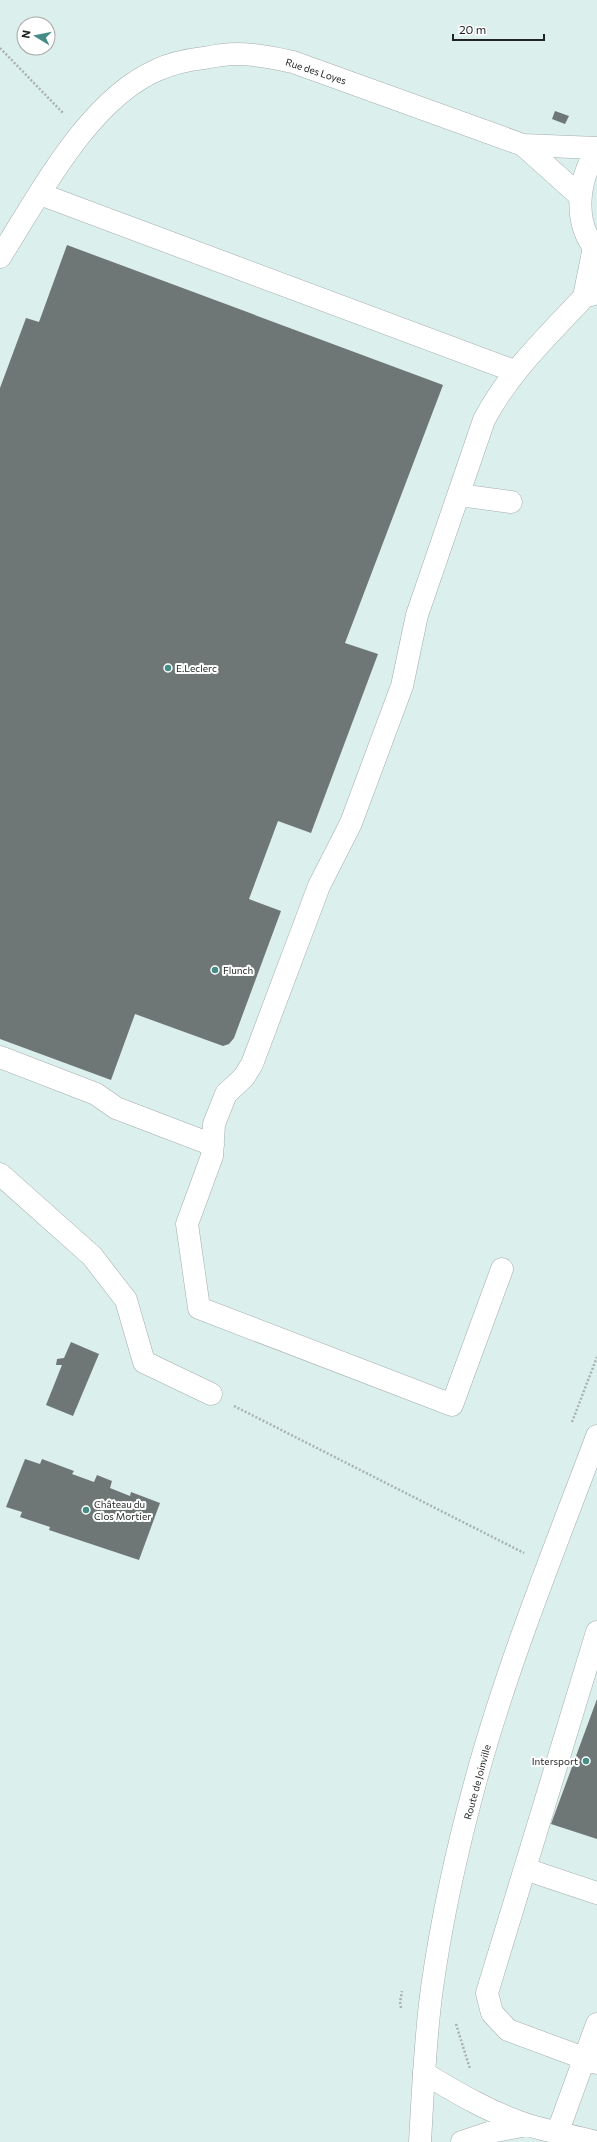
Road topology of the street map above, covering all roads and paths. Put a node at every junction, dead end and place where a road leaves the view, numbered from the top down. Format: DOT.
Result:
graph roads {
  1 [pos="0,48"];
  2 [pos="82,132"];
  3 [pos="523,145"];
  4 [pos="597,149"];
  5 [pos="40,194"];
  6 [pos="580,196"];
  7 [pos="595,249"];
  8 [pos="0,257"];
  9 [pos="591,295"];
  10 [pos="514,371"];
  11 [pos="459,495"];
  12 [pos="511,502"];
  13 [pos="0,1057"];
  14 [pos="213,1145"];
  15 [pos="0,1174"];
  16 [pos="502,1269"];
  17 [pos="211,1394"];
  18 [pos="597,1436"];
  19 [pos="549,1566"];
  20 [pos="597,1632"];
  21 [pos="525,1869"];
  22 [pos="597,1893"];
  23 [pos="597,2024"];
  24 [pos="456,2025"];
  25 [pos="591,2061"];
  26 [pos="424,2073"];
  27 [pos="476,2074"];
  28 [pos="528,2125"];
  29 [pos="558,2131"];
  30 [pos="420,2142"];
  31 [pos="462,2142"];
  32 [pos="596,2142"];
  1 -- 2 [label="path"];
  2 -- 3 [label="street, Rue des Loyes"];
  2 -- 5 [label="street, Rue des Loyes"];
  3 -- 4 [label="street"];
  3 -- 6 [label="street"];
  4 -- 6 [label="street"];
  5 -- 8 [label="street, Rue des Loyes"];
  5 -- 10 [label="street"];
  6 -- 7 [label="street"];
  7 -- 9 [label="street"];
  9 -- 10 [label="street"];
  10 -- 11 [label="street"];
  11 -- 12 [label="street"];
  11 -- 14 [label="street"];
  13 -- 14 [label="street"];
  14 -- 16 [label="street"];
  15 -- 17 [label="street"];
  17 -- 19 [label="path"];
  18 -- 19 [label="street, Route de Joinville"];
  19 -- 26 [label="street, Route de Joinville"];
  20 -- 21 [label="street"];
  21 -- 22 [label="street"];
  21 -- 25 [label="street"];
  23 -- 25 [label="street"];
  24 -- 27 [label="path"];
  25 -- 29 [label="street"];
  26 -- 28 [label="street"];
  26 -- 30 [label="street, Route de Joinville"];
  28 -- 29 [label="street"];
  28 -- 31 [label="street"];
  29 -- 32 [label="street"];
}
